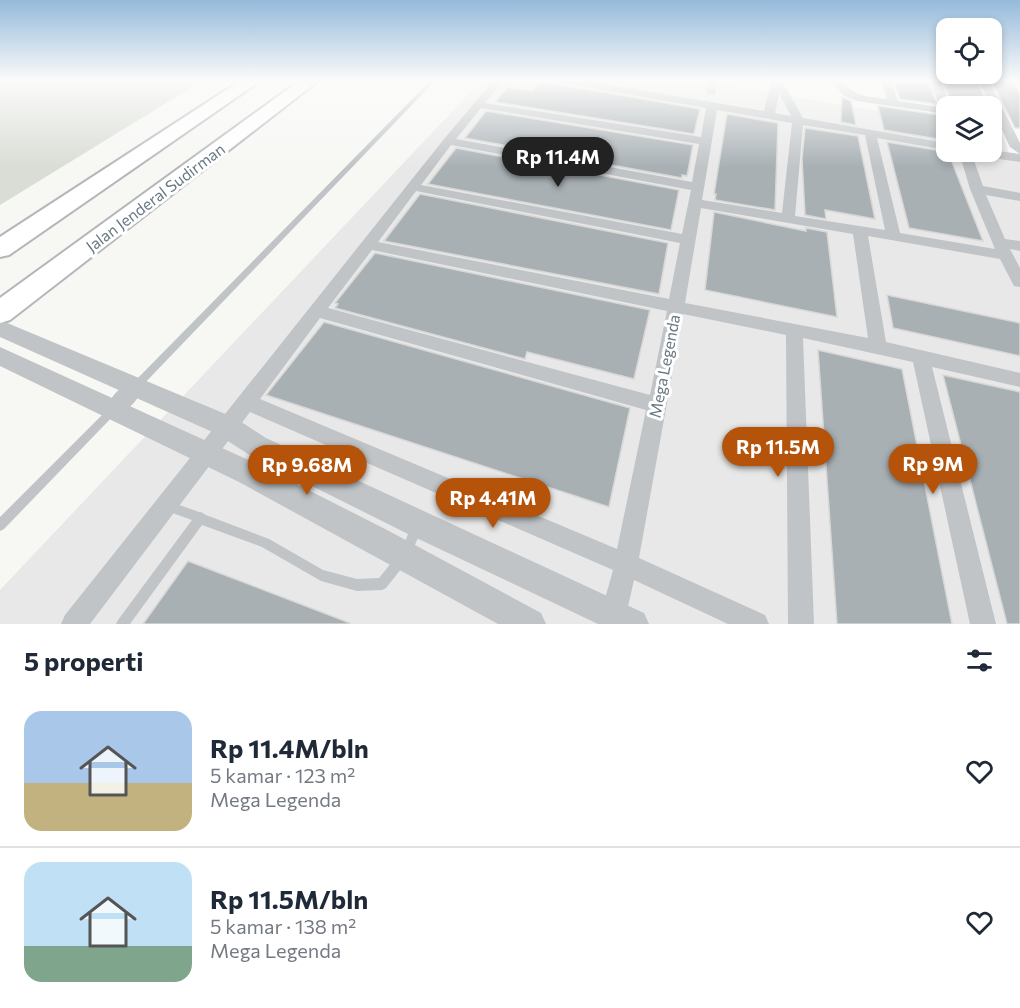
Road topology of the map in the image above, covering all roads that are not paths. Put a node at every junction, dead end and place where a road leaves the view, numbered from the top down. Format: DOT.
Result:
graph roads {
  1 [pos="208,110"];
  2 [pos="271,110"];
  3 [pos="405,110"];
  4 [pos="475,110"];
  5 [pos="511,110"];
  6 [pos="710,110"];
  7 [pos="750,110"];
  8 [pos="770,110"];
  9 [pos="793,110"];
  10 [pos="999,110"];
  11 [pos="769,115"];
  12 [pos="798,119"];
  13 [pos="1004,120"];
  14 [pos="870,133"];
  15 [pos="448,141"];
  16 [pos="707,142"];
  17 [pos="936,144"];
  18 [pos="1020,150"];
  19 [pos="1002,155"];
  20 [pos="1020,158"];
  21 [pos="968,162"];
  22 [pos="414,187"];
  23 [pos="977,189"];
  24 [pos="697,195"];
  25 [pos="1020,196"];
  26 [pos="788,219"];
  27 [pos="860,231"];
  28 [pos="894,237"];
  29 [pos="688,240"];
  30 [pos="368,245"];
  31 [pos="1020,246"];
  32 [pos="0,249"];
  33 [pos="1003,249"];
  34 [pos="1020,282"];
  35 [pos="676,308"];
  36 [pos="316,311"];
  37 [pos="0,313"];
  38 [pos="0,328"];
  39 [pos="794,331"];
  40 [pos="878,347"];
  41 [pos="0,356"];
  42 [pos="921,357"];
  43 [pos="1020,380"];
  44 [pos="136,386"];
  45 [pos="245,401"];
  46 [pos="657,405"];
  47 [pos="114,409"];
  48 [pos="226,426"];
  49 [pos="204,454"];
  50 [pos="164,505"];
  51 [pos="201,517"];
  52 [pos="417,524"];
  53 [pos="0,525"];
  54 [pos="405,555"];
  55 [pos="626,564"];
  56 [pos="80,621"];
  57 [pos="619,621"];
  58 [pos="122,624"];
  59 [pos="530,624"];
  60 [pos="756,624"];
  61 [pos="801,624"];
  62 [pos="983,624"];
  1 -- 32 [label="highway"];
  2 -- 37 [label="highway, Jalan Jenderal Sudirman"];
  3 -- 44 [label="lane"];
  4 -- 15 [label="street"];
  5 -- 16 [label="street"];
  6 -- 16 [label="street, Mega Legenda"];
  7 -- 11 [label="street"];
  8 -- 11 [label="street"];
  9 -- 12 [label="street"];
  10 -- 13 [label="street"];
  11 -- 12 [label="street"];
  12 -- 14 [label="street"];
  12 -- 26 [label="street"];
  13 -- 18 [label="street"];
  14 -- 17 [label="street"];
  14 -- 28 [label="street"];
  15 -- 22 [label="street"];
  15 -- 24 [label="street"];
  16 -- 24 [label="street, Mega Legenda"];
  19 -- 20 [label="street"];
  21 -- 23 [label="street"];
  22 -- 29 [label="street"];
  22 -- 30 [label="street"];
  23 -- 25 [label="street"];
  23 -- 33 [label="street"];
  24 -- 26 [label="street"];
  24 -- 29 [label="street, Mega Legenda"];
  26 -- 27 [label="street"];
  27 -- 28 [label="street"];
  27 -- 40 [label="street"];
  28 -- 33 [label="street"];
  29 -- 35 [label="street, Mega Legenda"];
  30 -- 35 [label="street"];
  30 -- 36 [label="street"];
  31 -- 33 [label="street"];
  33 -- 34 [label="street"];
  35 -- 39 [label="street"];
  35 -- 46 [label="street, Mega Legenda"];
  36 -- 45 [label="street"];
  36 -- 46 [label="street"];
  38 -- 44 [label="street"];
  39 -- 40 [label="street"];
  39 -- 61 [label="street"];
  40 -- 42 [label="street"];
  41 -- 47 [label="street"];
  42 -- 43 [label="street"];
  42 -- 62 [label="street"];
  44 -- 47 [label="street"];
  44 -- 48 [label="street"];
  45 -- 48 [label="street"];
  45 -- 55 [label="street"];
  46 -- 55 [label="street, Mega Legenda"];
  47 -- 49 [label="street"];
  47 -- 53 [label="lane"];
  48 -- 49 [label="street"];
  48 -- 52 [label="street"];
  49 -- 50 [label="street"];
  49 -- 54 [label="street"];
  50 -- 51 [label="lane"];
  50 -- 56 [label="street"];
  51 -- 54 [label="lane"];
  51 -- 58 [label="lane"];
  52 -- 54 [label="lane"];
  52 -- 57 [label="street"];
  54 -- 59 [label="street"];
  55 -- 57 [label="street, Mega Legenda"];
  55 -- 60 [label="street"];
}
